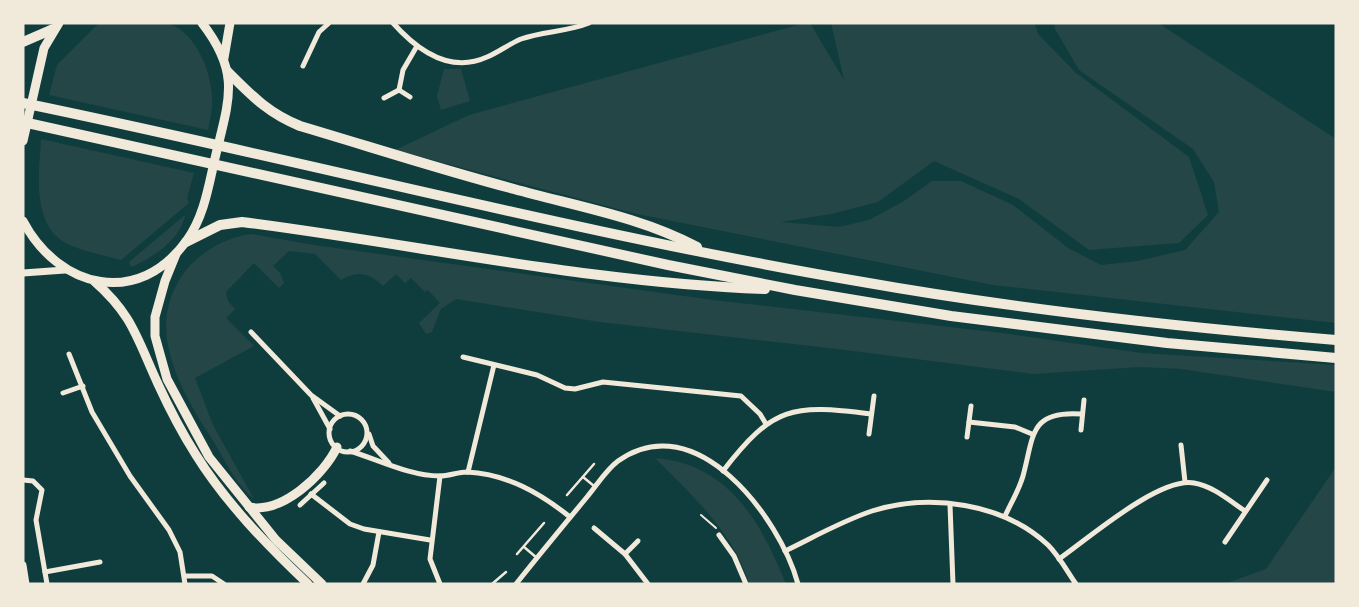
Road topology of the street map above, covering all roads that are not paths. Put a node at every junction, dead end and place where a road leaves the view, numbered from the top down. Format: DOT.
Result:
graph roads {
  1 [pos="202,23"];
  2 [pos="230,23"];
  3 [pos="329,23"];
  4 [pos="393,23"];
  5 [pos="589,23"];
  6 [pos="56,26"];
  7 [pos="23,42"];
  8 [pos="417,46"];
  9 [pos="224,58"];
  10 [pos="303,66"];
  11 [pos="228,72"];
  12 [pos="399,90"];
  13 [pos="410,97"];
  14 [pos="384,98"];
  15 [pos="23,103"];
  16 [pos="23,122"];
  17 [pos="23,141"];
  18 [pos="23,220"];
  19 [pos="186,242"];
  20 [pos="177,253"];
  21 [pos="710,254"];
  22 [pos="65,270"];
  23 [pos="23,273"];
  24 [pos="94,281"];
  25 [pos="795,290"];
  26 [pos="251,332"];
  27 [pos="1336,340"];
  28 [pos="69,354"];
  29 [pos="463,357"];
  30 [pos="1336,358"];
  31 [pos="494,365"];
  32 [pos="83,386"];
  33 [pos="63,393"];
  34 [pos="311,396"];
  35 [pos="874,396"];
  36 [pos="1084,400"];
  37 [pos="971,406"];
  38 [pos="871,414"];
  39 [pos="1082,414"];
  40 [pos="340,416"];
  41 [pos="969,422"];
  42 [pos="766,424"];
  43 [pos="330,430"];
  44 [pos="367,430"];
  45 [pos="1081,430"];
  46 [pos="869,434"];
  47 [pos="1032,434"];
  48 [pos="967,437"];
  49 [pos="1181,445"];
  50 [pos="337,447"];
  51 [pos="351,451"];
  52 [pos="388,463"];
  53 [pos="594,464"];
  54 [pos="723,471"];
  55 [pos="468,472"];
  56 [pos="440,476"];
  57 [pos="583,477"];
  58 [pos="23,480"];
  59 [pos="1267,480"];
  60 [pos="1185,482"];
  61 [pos="324,483"];
  62 [pos="595,487"];
  63 [pos="312,494"];
  64 [pos="567,495"];
  65 [pos="300,505"];
  66 [pos="950,505"];
  67 [pos="249,507"];
  68 [pos="1245,511"];
  69 [pos="1005,516"];
  70 [pos="570,517"];
  71 [pos="544,523"];
  72 [pos="594,528"];
  73 [pos="379,532"];
  74 [pos="719,535"];
  75 [pos="430,540"];
  76 [pos="638,541"];
  77 [pos="1225,542"];
  78 [pos="523,547"];
  79 [pos="785,551"];
  80 [pos="517,554"];
  81 [pos="625,554"];
  82 [pos="537,558"];
  83 [pos="1059,559"];
  84 [pos="100,562"];
  85 [pos="23,565"];
  86 [pos="45,572"];
  87 [pos="506,572"];
  88 [pos="185,576"];
  89 [pos="26,584"];
  90 [pos="47,584"];
  91 [pos="185,584"];
  92 [pos="224,584"];
  93 [pos="308,584"];
  94 [pos="322,584"];
  95 [pos="363,584"];
  96 [pos="440,584"];
  97 [pos="492,584"];
  98 [pos="516,584"];
  99 [pos="648,584"];
  100 [pos="746,584"];
  101 [pos="798,584"];
  102 [pos="953,584"];
  103 [pos="1076,584"];
  1 -- 9 [label="main road"];
  2 -- 9 [label="main road"];
  3 -- 10 [label="street"];
  4 -- 8 [label="street"];
  5 -- 8 [label="street"];
  6 -- 7 [label="highway"];
  6 -- 17 [label="main road"];
  8 -- 12 [label="street"];
  9 -- 11 [label="main road"];
  11 -- 19 [label="main road"];
  11 -- 21 [label="highway"];
  12 -- 13 [label="street"];
  12 -- 14 [label="street"];
  15 -- 21 [label="highway"];
  16 -- 25 [label="highway"];
  18 -- 22 [label="main road"];
  19 -- 20 [label="main road"];
  19 -- 25 [label="highway"];
  20 -- 24 [label="main road"];
  20 -- 67 [label="main road"];
  21 -- 27 [label="highway"];
  22 -- 23 [label="street"];
  22 -- 24 [label="main road"];
  24 -- 93 [label="main road"];
  25 -- 30 [label="highway"];
  26 -- 34 [label="street"];
  28 -- 32 [label="street"];
  29 -- 31 [label="street"];
  31 -- 42 [label="street"];
  31 -- 55 [label="street"];
  32 -- 33 [label="street"];
  32 -- 88 [label="street"];
  34 -- 40 [label="street"];
  34 -- 43 [label="street"];
  35 -- 38 [label="street"];
  36 -- 39 [label="street"];
  37 -- 41 [label="street"];
  38 -- 42 [label="street"];
  38 -- 46 [label="street"];
  39 -- 45 [label="street"];
  39 -- 47 [label="street"];
  40 -- 43 [label="street"];
  40 -- 44 [label="street"];
  41 -- 47 [label="street"];
  41 -- 48 [label="street"];
  42 -- 54 [label="street"];
  43 -- 50 [label="street"];
  44 -- 51 [label="street"];
  44 -- 52 [label="street"];
  47 -- 69 [label="street"];
  49 -- 60 [label="street"];
  50 -- 51 [label="street"];
  50 -- 67 [label="main road"];
  51 -- 52 [label="street"];
  52 -- 56 [label="street"];
  53 -- 57 [label="lane"];
  54 -- 62 [label="street"];
  54 -- 79 [label="street"];
  55 -- 56 [label="street"];
  55 -- 70 [label="street"];
  56 -- 75 [label="street"];
  57 -- 62 [label="lane"];
  57 -- 64 [label="lane"];
  58 -- 86 [label="street"];
  59 -- 68 [label="street"];
  60 -- 68 [label="street"];
  60 -- 83 [label="street"];
  61 -- 63 [label="street"];
  62 -- 70 [label="street"];
  63 -- 65 [label="street"];
  63 -- 73 [label="street"];
  66 -- 69 [label="street"];
  66 -- 79 [label="street"];
  66 -- 102 [label="street"];
  67 -- 94 [label="main road"];
  68 -- 77 [label="street"];
  69 -- 83 [label="street"];
  70 -- 82 [label="street"];
  71 -- 78 [label="lane"];
  72 -- 81 [label="street"];
  73 -- 75 [label="street"];
  73 -- 95 [label="street"];
  74 -- 100 [label="street"];
  75 -- 96 [label="street"];
  76 -- 81 [label="street"];
  78 -- 80 [label="lane"];
  78 -- 82 [label="lane"];
  79 -- 101 [label="street"];
  81 -- 99 [label="street"];
  82 -- 98 [label="street"];
  83 -- 103 [label="street"];
  84 -- 86 [label="street"];
  85 -- 89 [label="street"];
  86 -- 90 [label="street"];
  87 -- 97 [label="lane"];
  88 -- 91 [label="street"];
  88 -- 92 [label="street"];
}
